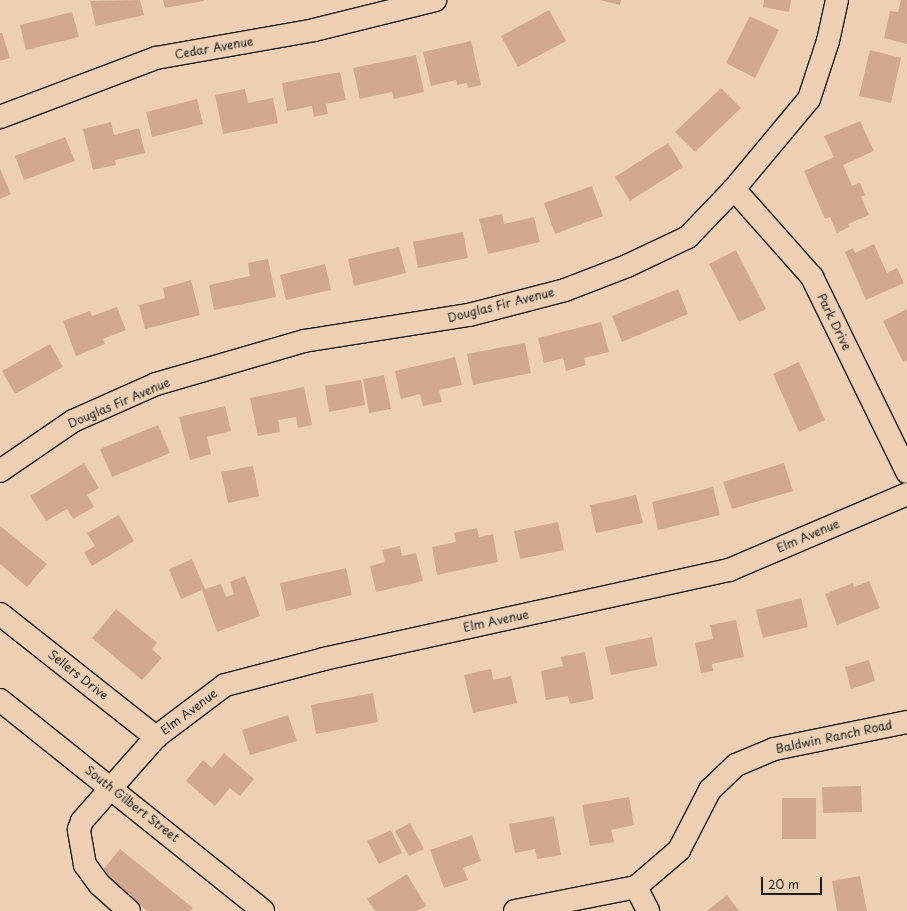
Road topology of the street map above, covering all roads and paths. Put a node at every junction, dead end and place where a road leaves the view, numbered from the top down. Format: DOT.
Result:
graph roads {
  1 [pos="435,0"];
  2 [pos="837,0"];
  3 [pos="0,117"];
  4 [pos="734,190"];
  5 [pos="0,471"];
  6 [pos="907,472"];
  7 [pos="907,494"];
  8 [pos="0,614"];
  9 [pos="0,700"];
  10 [pos="907,722"];
  11 [pos="156,737"];
  12 [pos="112,788"];
  13 [pos="636,887"];
  14 [pos="129,911"];
  15 [pos="263,911"];
  16 [pos="515,911"];
  17 [pos="648,911"];
  1 -- 3 [label="street, Cedar Avenue"];
  2 -- 4 [label="street, Douglas Fir Avenue"];
  4 -- 5 [label="street, Douglas Fir Avenue"];
  4 -- 6 [label="street, Park Drive"];
  7 -- 11 [label="street, Elm Avenue"];
  8 -- 11 [label="street, Sellers Drive"];
  9 -- 12 [label="street, South Gilbert Street"];
  10 -- 13 [label="street, Baldwin Ranch Road"];
  11 -- 12 [label="street, Elm Avenue"];
  12 -- 14 [label="street, Elm Avenue"];
  12 -- 15 [label="street, South Gilbert Street"];
  13 -- 16 [label="street, Baldwin Ranch Road"];
  13 -- 17 [label="street"];
}
